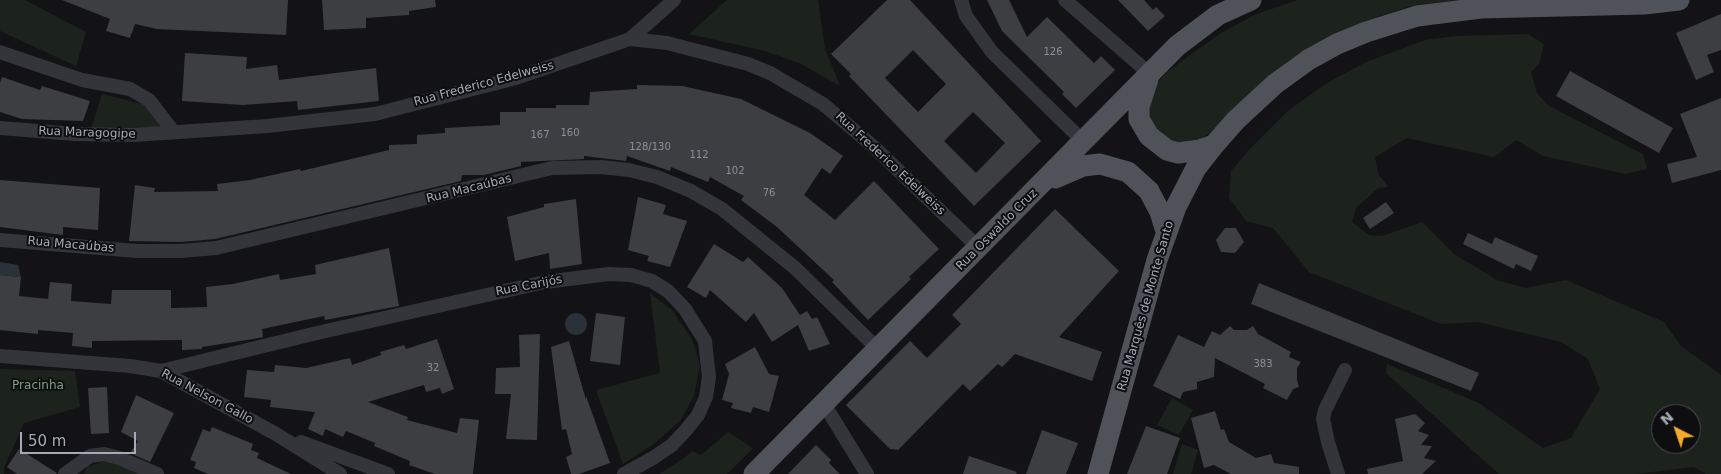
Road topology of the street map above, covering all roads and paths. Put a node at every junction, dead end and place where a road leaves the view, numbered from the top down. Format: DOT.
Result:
graph roads {
  1 [pos="674,0"];
  2 [pos="961,0"];
  3 [pos="1065,0"];
  4 [pos="1251,0"];
  5 [pos="1679,0"];
  6 [pos="1222,7"];
  7 [pos="630,39"];
  8 [pos="0,52"];
  9 [pos="1150,74"];
  10 [pos="0,128"];
  11 [pos="173,131"];
  12 [pos="1084,142"];
  13 [pos="1214,145"];
  14 [pos="1038,189"];
  15 [pos="1166,231"];
  16 [pos="0,240"];
  17 [pos="979,248"];
  18 [pos="879,350"];
  19 [pos="0,356"];
  20 [pos="1345,370"];
  21 [pos="161,371"];
  22 [pos="824,404"];
  23 [pos="276,434"];
  24 [pos="65,474"];
  25 [pos="157,474"];
  26 [pos="340,474"];
  27 [pos="388,474"];
  28 [pos="624,474"];
  29 [pos="754,474"];
  30 [pos="867,474"];
  31 [pos="1098,474"];
  32 [pos="1338,474"];
  1 -- 7 [label="street"];
  2 -- 12 [label="street"];
  3 -- 9 [label="street"];
  4 -- 6 [label="main road, Rua Oswaldo Cruz"];
  5 -- 13 [label="main road, Rua Marquês de Monte Santo"];
  6 -- 9 [label="main road, Rua Oswaldo Cruz"];
  7 -- 11 [label="street, Rua Frederico Edelweiss"];
  7 -- 17 [label="street, Rua Frederico Edelweiss"];
  8 -- 11 [label="street"];
  9 -- 12 [label="main road, Rua Oswaldo Cruz"];
  9 -- 13 [label="main road"];
  10 -- 11 [label="street, Rua Maragogipe"];
  12 -- 14 [label="main road, Rua Oswaldo Cruz"];
  13 -- 15 [label="main road, Rua Marquês de Monte Santo"];
  14 -- 15 [label="main road"];
  14 -- 17 [label="main road, Rua Oswaldo Cruz"];
  15 -- 31 [label="main road, Rua Marquês de Monte Santo"];
  16 -- 18 [label="street, Rua Macaúbas"];
  17 -- 18 [label="main road, Rua Oswaldo Cruz"];
  18 -- 22 [label="main road, Rua Oswaldo Cruz"];
  19 -- 21 [label="street, Rua Nelson Gallo"];
  20 -- 32 [label="street"];
  21 -- 23 [label="street, Rua Nelson Gallo"];
  21 -- 28 [label="street, Rua Carijós"];
  22 -- 29 [label="main road, Rua Oswaldo Cruz"];
  22 -- 30 [label="street"];
  23 -- 26 [label="street, Rua Nelson Gallo"];
  23 -- 27 [label="street"];
  24 -- 25 [label="street"];
}
